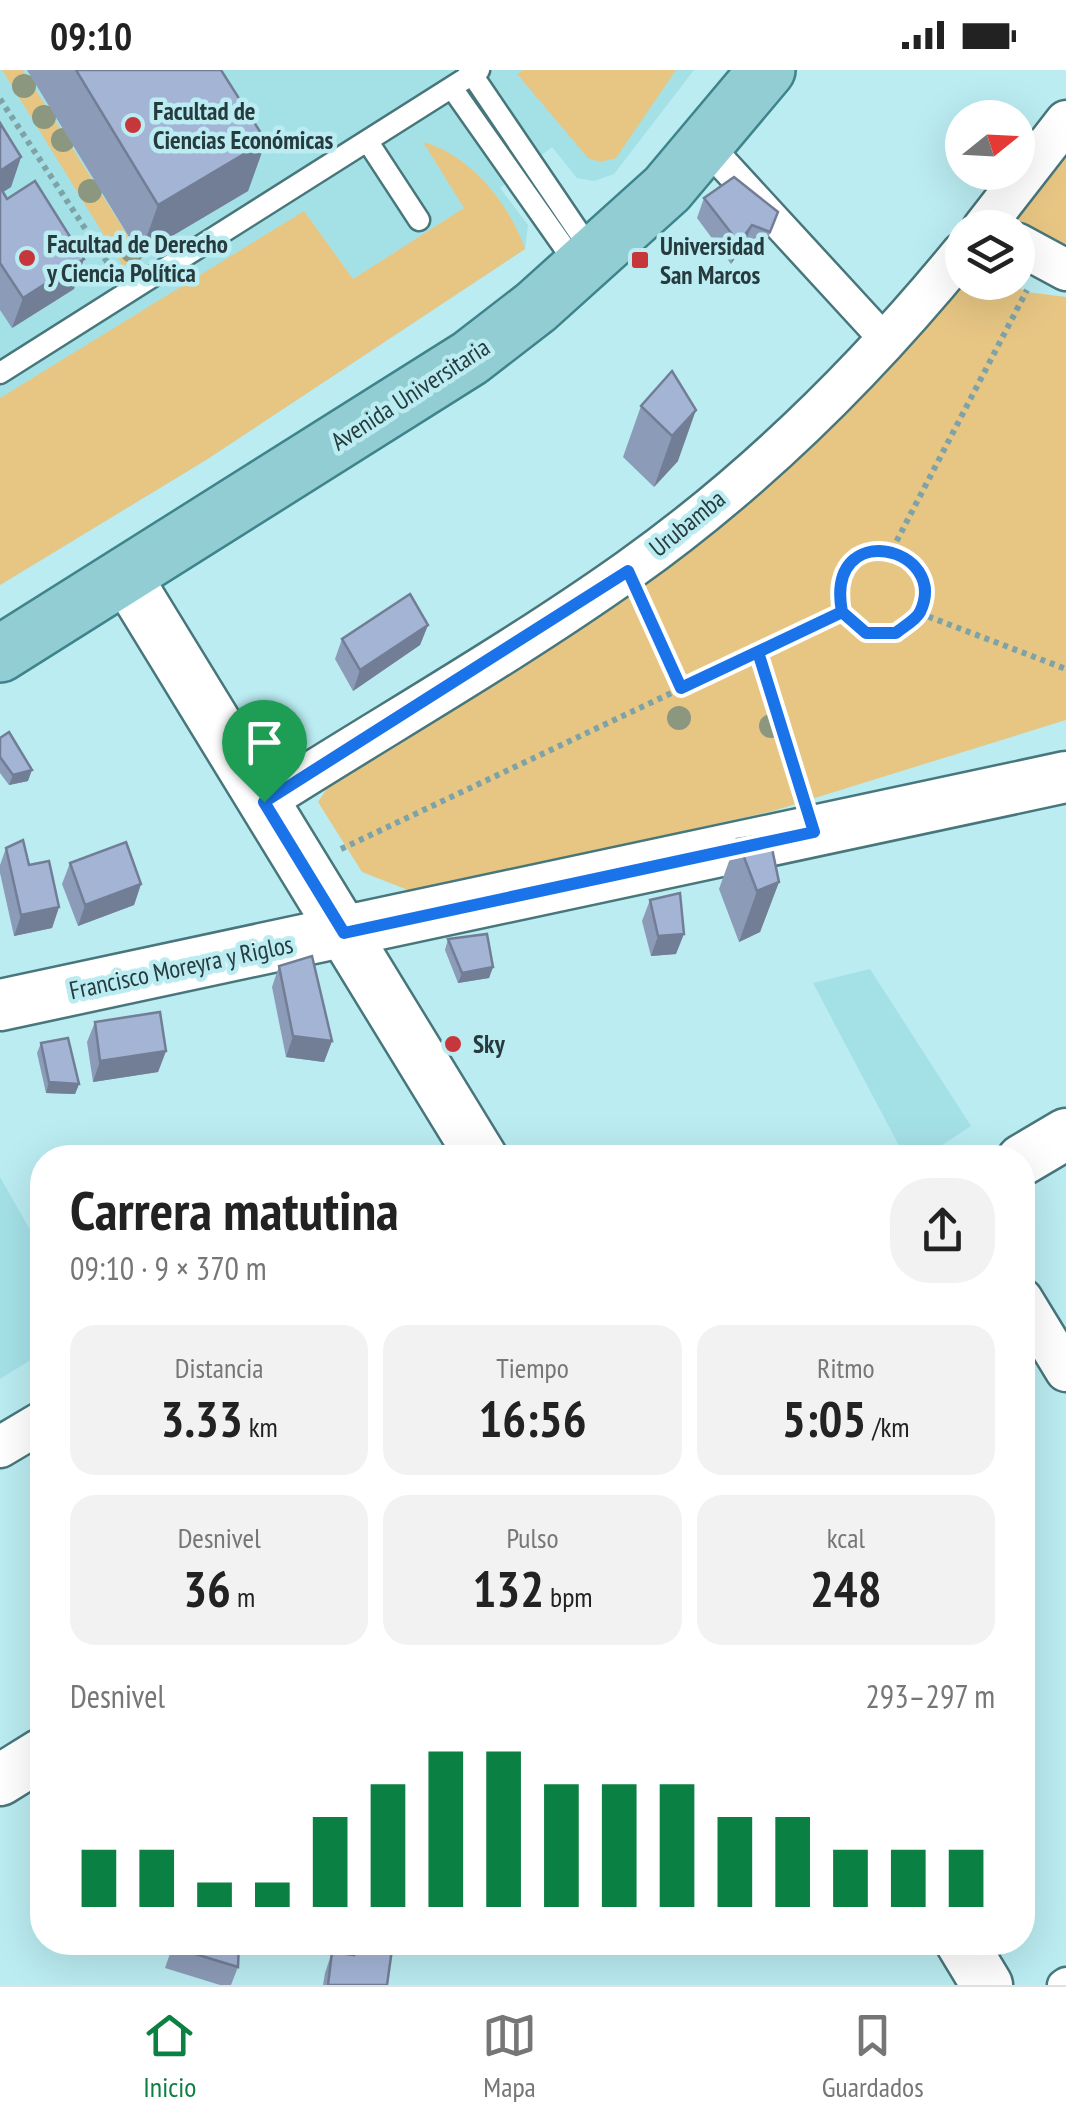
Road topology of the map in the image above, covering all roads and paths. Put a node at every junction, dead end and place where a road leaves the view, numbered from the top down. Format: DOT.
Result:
graph roads {
  1 [pos="768,70"];
  2 [pos="474,72"];
  3 [pos="452,88"];
  4 [pos="0,99"];
  5 [pos="1066,121"];
  6 [pos="368,142"];
  7 [pos="705,144"];
  8 [pos="1023,210"];
  9 [pos="418,220"];
  10 [pos="586,261"];
  11 [pos="128,294"];
  12 [pos="945,296"];
  13 [pos="986,300"];
  14 [pos="888,343"];
  15 [pos="0,372"];
  16 [pos="892,550"];
  17 [pos="628,571"];
  18 [pos="126,575"];
  19 [pos="842,612"];
  20 [pos="919,614"];
  21 [pos="758,652"];
  22 [pos="0,654"];
  23 [pos="1066,669"];
  24 [pos="681,688"];
  25 [pos="1066,777"];
  26 [pos="264,802"];
  27 [pos="814,832"];
  28 [pos="304,867"];
  29 [pos="344,933"];
  30 [pos="0,1005"];
  31 [pos="1066,1134"];
  32 [pos="473,1145"];
  33 [pos="1035,1152"];
  34 [pos="1035,1320"];
  35 [pos="1066,1370"];
  36 [pos="30,1429"];
  37 [pos="0,1448"];
  38 [pos="30,1761"];
  39 [pos="0,1780"];
  40 [pos="969,1955"];
  41 [pos="987,1985"];
  1 -- 7 [label="main road, Avenida Universitaria"];
  2 -- 3 [label="lane"];
  2 -- 10 [label="lane"];
  3 -- 6 [label="lane"];
  3 -- 10 [label="lane"];
  4 -- 11 [label="path"];
  5 -- 8 [label="street, Urubamba"];
  6 -- 9 [label="lane"];
  6 -- 11 [label="lane"];
  7 -- 10 [label="main road, Avenida Universitaria"];
  7 -- 14 [label="street"];
  10 -- 18 [label="main road, Avenida Universitaria"];
  11 -- 15 [label="lane"];
  12 -- 14 [label="street, Urubamba"];
  13 -- 16 [label="path"];
  14 -- 17 [label="street, Urubamba"];
  16 -- 19 [label="path"];
  16 -- 20 [label="path"];
  17 -- 24 [label="path"];
  17 -- 26 [label="street, Urubamba"];
  18 -- 22 [label="main road, Avenida Universitaria"];
  18 -- 26 [label="street"];
  19 -- 20 [label="path"];
  19 -- 21 [label="path"];
  20 -- 23 [label="path"];
  21 -- 24 [label="path"];
  21 -- 27 [label="path"];
  24 -- 28 [label="path"];
  25 -- 27 [label="street, Francisco Moreyra y Riglos"];
  26 -- 28 [label="street"];
  27 -- 29 [label="street, Francisco Moreyra y Riglos"];
  28 -- 29 [label="street"];
  29 -- 30 [label="street, Francisco Moreyra y Riglos"];
  29 -- 32 [label="street"];
  31 -- 33 [label="street"];
  34 -- 35 [label="street"];
  36 -- 37 [label="street"];
  38 -- 39 [label="street"];
  40 -- 41 [label="street"];
}
